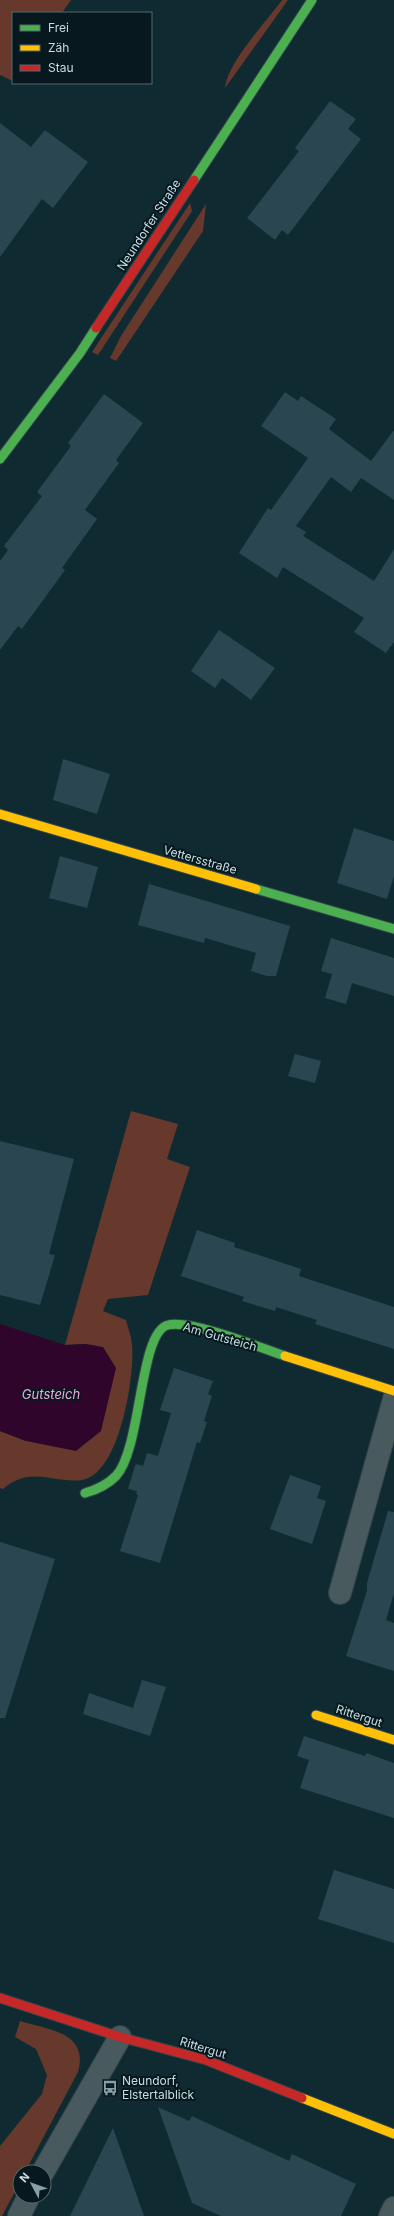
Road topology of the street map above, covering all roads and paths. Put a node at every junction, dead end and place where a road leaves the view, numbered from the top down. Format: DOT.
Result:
graph roads {
  1 [pos="312,0"];
  2 [pos="0,459"];
  3 [pos="0,814"];
  4 [pos="394,929"];
  5 [pos="394,1391"];
  6 [pos="394,1399"];
  7 [pos="85,1493"];
  8 [pos="340,1593"];
  9 [pos="316,1715"];
  10 [pos="394,1740"];
  11 [pos="0,1998"];
  12 [pos="120,2038"];
  13 [pos="394,2134"];
  14 [pos="48,2164"];
  15 [pos="25,2204"];
  16 [pos="394,2208"];
  17 [pos="18,2216"];
  18 [pos="390,2216"];
  1 -- 2 [label="street, Neundorfer Straße"];
  3 -- 4 [label="street, Vettersstraße"];
  5 -- 7 [label="street, Am Gutsteich"];
  6 -- 8 [label="street"];
  9 -- 10 [label="street, Rittergut"];
  11 -- 12 [label="street, Rittergut"];
  12 -- 13 [label="street, Rittergut"];
  12 -- 14 [label="street"];
  15 -- 17 [label="street"];
  16 -- 18 [label="street"];
}
